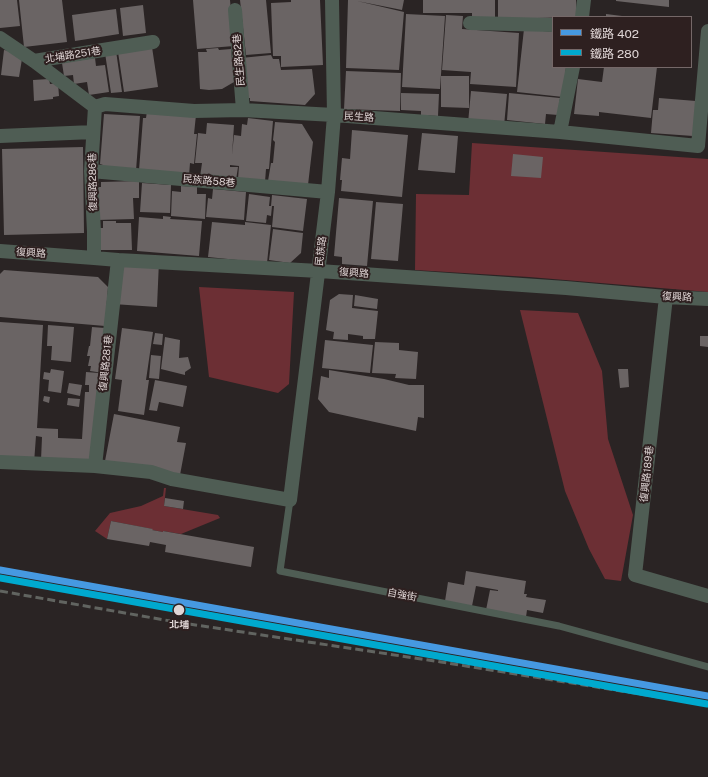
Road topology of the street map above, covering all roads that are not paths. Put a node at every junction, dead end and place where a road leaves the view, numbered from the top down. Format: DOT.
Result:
graph roads {
  1 [pos="332,0"];
  2 [pos="584,0"];
  3 [pos="235,10"];
  4 [pos="582,16"];
  5 [pos="470,23"];
  6 [pos="552,25"];
  7 [pos="708,31"];
  8 [pos="0,38"];
  9 [pos="153,42"];
  10 [pos="34,61"];
  11 [pos="573,68"];
  12 [pos="95,107"];
  13 [pos="242,110"];
  14 [pos="334,115"];
  15 [pos="93,132"];
  16 [pos="560,132"];
  17 [pos="0,136"];
  18 [pos="91,171"];
  19 [pos="328,192"];
  20 [pos="0,251"];
  21 [pos="94,258"];
  22 [pos="118,260"];
  23 [pos="319,271"];
  24 [pos="666,297"];
  25 [pos="708,299"];
  26 [pos="0,462"];
  27 [pos="95,466"];
  28 [pos="290,500"];
  29 [pos="708,596"];
  30 [pos="708,667"];
  1 -- 14 [label="street, 民族路"];
  2 -- 4 [label="street"];
  3 -- 13 [label="street, 民生路82巷"];
  5 -- 6 [label="street"];
  7 -- 16 [label="street, 民生路"];
  8 -- 10 [label="street, 北埔路251巷"];
  9 -- 10 [label="street, 北埔路251巷"];
  10 -- 12 [label="street"];
  11 -- 16 [label="street"];
  12 -- 13 [label="street, 民生路"];
  12 -- 15 [label="street, 復興路286巷"];
  13 -- 14 [label="street, 民生路"];
  14 -- 16 [label="street, 民生路"];
  14 -- 19 [label="street, 民族路"];
  15 -- 17 [label="street"];
  15 -- 18 [label="street, 復興路286巷"];
  18 -- 19 [label="street, 民族路58巷"];
  18 -- 21 [label="street, 復興路286巷"];
  19 -- 23 [label="street, 民族路"];
  20 -- 21 [label="street, 復興路"];
  21 -- 22 [label="street, 復興路"];
  22 -- 23 [label="street, 復興路"];
  22 -- 27 [label="street, 復興路281巷"];
  23 -- 24 [label="street, 復興路"];
  23 -- 28 [label="street, 民族路"];
  24 -- 25 [label="street, 復興路"];
  24 -- 29 [label="street, 復興路189巷"];
  26 -- 27 [label="street"];
  27 -- 28 [label="street"];
  28 -- 30 [label="lane, 自強街"];
}
